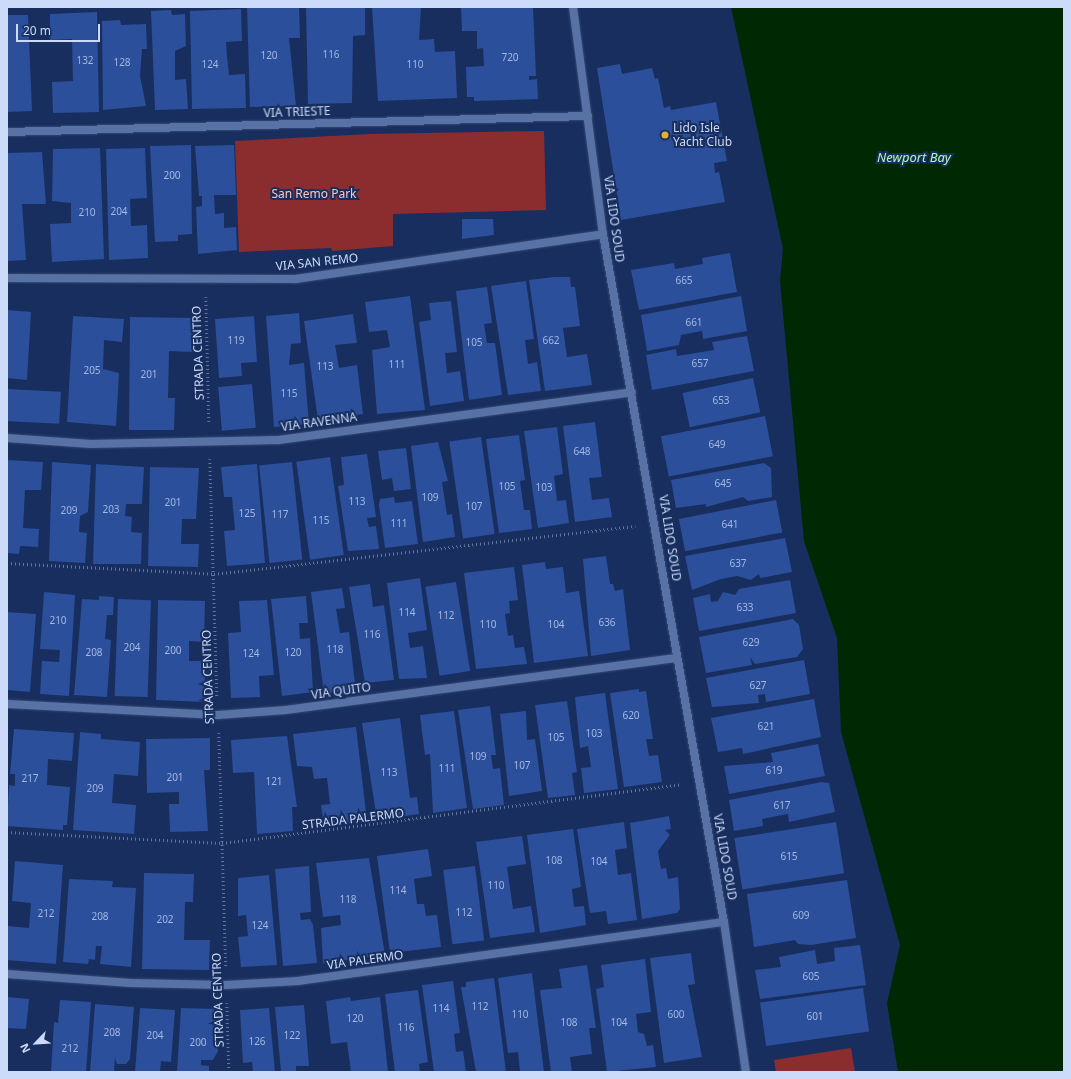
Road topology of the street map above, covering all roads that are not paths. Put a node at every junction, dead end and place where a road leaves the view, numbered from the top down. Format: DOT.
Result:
graph roads {
  1 [pos="573,7"];
  2 [pos="588,116"];
  3 [pos="7,132"];
  4 [pos="603,234"];
  5 [pos="7,278"];
  6 [pos="632,392"];
  7 [pos="7,438"];
  8 [pos="676,658"];
  9 [pos="7,704"];
  10 [pos="724,922"];
  11 [pos="7,974"];
  12 [pos="746,1072"];
  1 -- 2 [label="street, VIA LIDO SOUD"];
  2 -- 3 [label="street, VIA TRIESTE"];
  2 -- 4 [label="street, VIA LIDO SOUD"];
  4 -- 5 [label="street, VIA SAN REMO"];
  4 -- 6 [label="street, VIA LIDO SOUD"];
  6 -- 7 [label="street, VIA RAVENNA"];
  6 -- 8 [label="street, VIA LIDO SOUD"];
  8 -- 9 [label="street, VIA QUITO"];
  8 -- 10 [label="street, VIA LIDO SOUD"];
  10 -- 11 [label="street, VIA PALERMO"];
  10 -- 12 [label="street, VIA LIDO SOUD"];
}
